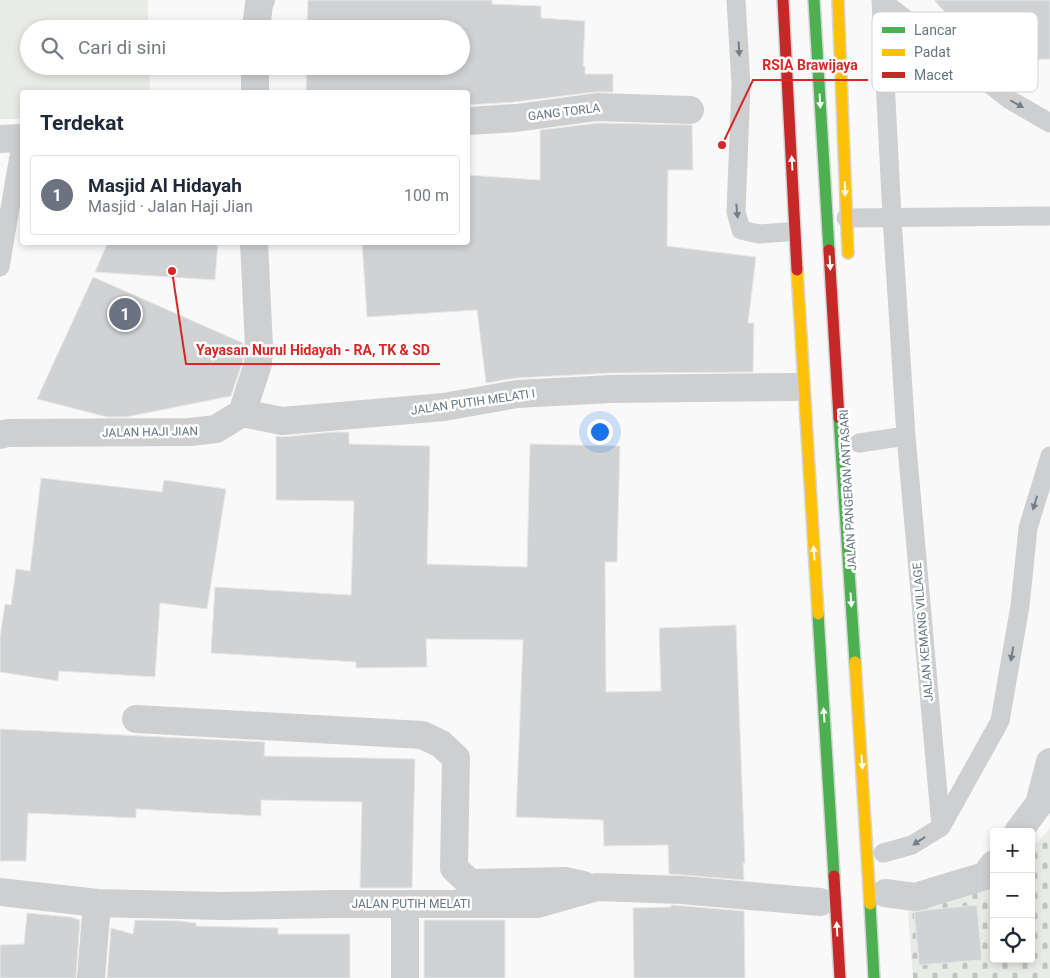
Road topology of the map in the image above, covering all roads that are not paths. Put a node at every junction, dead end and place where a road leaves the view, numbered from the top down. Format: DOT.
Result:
graph roads {
  1 [pos="261,0"];
  2 [pos="736,0"];
  3 [pos="773,0"];
  4 [pos="783,0"];
  5 [pos="814,0"];
  6 [pos="838,0"];
  7 [pos="881,0"];
  8 [pos="896,12"];
  9 [pos="257,20"];
  10 [pos="256,75"];
  11 [pos="255,90"];
  12 [pos="886,92"];
  13 [pos="1000,92"];
  14 [pos="690,110"];
  15 [pos="470,121"];
  16 [pos="1050,122"];
  17 [pos="15,138"];
  18 [pos="1050,216"];
  19 [pos="892,217"];
  20 [pos="846,218"];
  21 [pos="786,232"];
  22 [pos="254,245"];
  23 [pos="849,266"];
  24 [pos="0,267"];
  25 [pos="795,387"];
  26 [pos="242,413"];
  27 [pos="0,435"];
  28 [pos="906,436"];
  29 [pos="859,443"];
  30 [pos="1050,456"];
  31 [pos="804,565"];
  32 [pos="136,719"];
  33 [pos="1050,762"];
  34 [pos="940,827"];
  35 [pos="1021,828"];
  36 [pos="883,852"];
  37 [pos="990,869"];
  38 [pos="597,887"];
  39 [pos="0,892"];
  40 [pos="885,894"];
  41 [pos="820,901"];
  42 [pos="97,903"];
  43 [pos="405,904"];
  44 [pos="91,978"];
  45 [pos="405,978"];
  46 [pos="840,978"];
  47 [pos="874,978"];
  1 -- 9 [label="street"];
  2 -- 21 [label="lane, one-way"];
  3 -- 21 [label="main road"];
  46 -- 4 [label="main road, one-way"];
  5 -- 47 [label="main road, one-way"];
  6 -- 20 [label="main road, one-way"];
  7 -- 8 [label="lane, one-way"];
  10 -- 11 [label="street"];
  12 -- 19 [label="lane, JALAN KEMANG VILLAGE"];
  13 -- 16 [label="lane, one-way"];
  14 -- 15 [label="street, GANG TORLA"];
  17 -- 24 [label="lane"];
  18 -- 19 [label="lane"];
  19 -- 20 [label="lane"];
  19 -- 28 [label="lane, JALAN KEMANG VILLAGE"];
  20 -- 23 [label="main road"];
  21 -- 25 [label="main road"];
  22 -- 26 [label="street"];
  25 -- 26 [label="street, JALAN PUTIH MELATI I"];
  25 -- 31 [label="main road"];
  26 -- 27 [label="street, JALAN HAJI JIAN"];
  28 -- 29 [label="lane"];
  28 -- 34 [label="lane, JALAN KEMANG VILLAGE"];
  30 -- 34 [label="lane, one-way"];
  32 -- 38 [label="street"];
  33 -- 35 [label="street"];
  34 -- 36 [label="lane, one-way"];
  37 -- 40 [label="street"];
  38 -- 41 [label="street, JALAN PUTIH MELATI"];
  38 -- 43 [label="street, JALAN PUTIH MELATI"];
  39 -- 42 [label="street, JALAN PUTIH MELATI"];
  42 -- 43 [label="street, JALAN PUTIH MELATI"];
  42 -- 44 [label="street"];
  43 -- 45 [label="street"];
}
